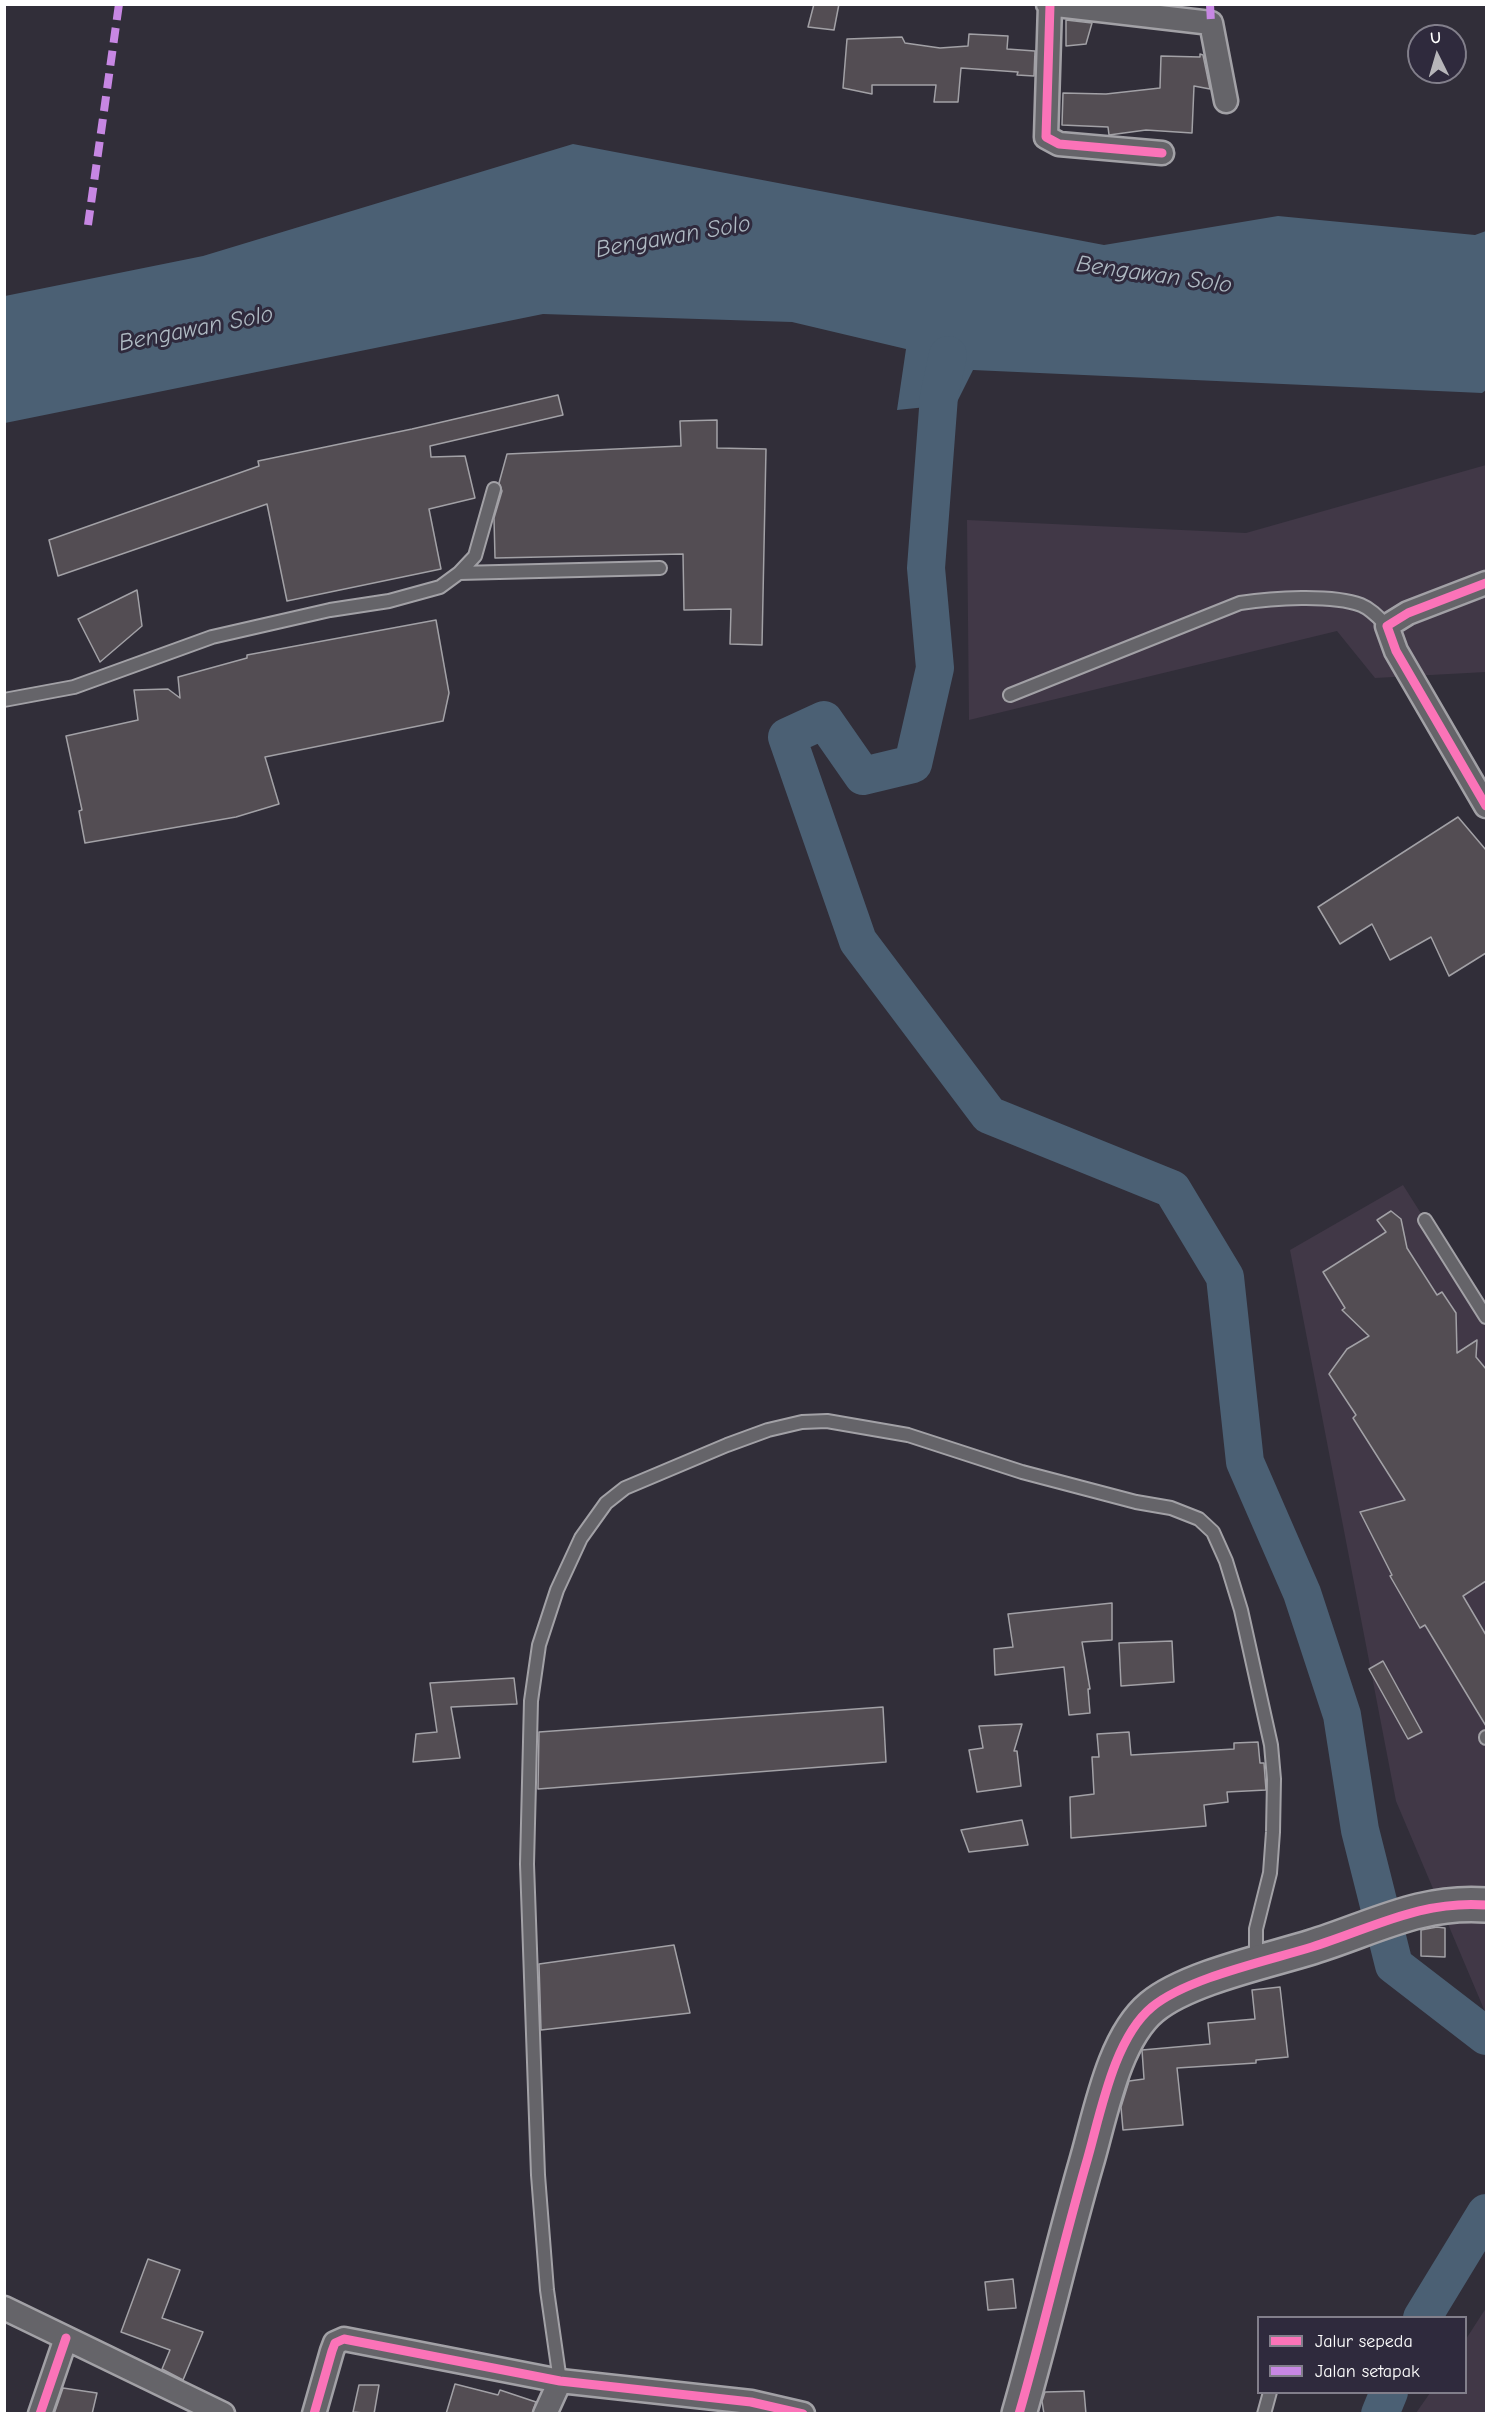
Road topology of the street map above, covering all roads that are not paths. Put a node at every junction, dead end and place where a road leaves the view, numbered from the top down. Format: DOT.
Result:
graph roads {
  1 [pos="1049,5"];
  2 [pos="1226,101"];
  3 [pos="1162,153"];
  4 [pos="494,489"];
  5 [pos="660,568"];
  6 [pos="459,573"];
  7 [pos="1486,584"];
  8 [pos="1387,626"];
  9 [pos="1010,695"];
  10 [pos="4,700"];
  11 [pos="1486,806"];
  12 [pos="1425,1220"];
  13 [pos="1486,1317"];
  14 [pos="1486,1905"];
  15 [pos="1256,1964"];
  16 [pos="4,2308"];
  17 [pos="66,2338"];
  18 [pos="560,2380"];
  19 [pos="1269,2394"];
  20 [pos="196,2408"];
  21 [pos="40,2414"];
  22 [pos="223,2414"];
  23 [pos="314,2414"];
  24 [pos="544,2414"];
  25 [pos="803,2414"];
  26 [pos="1019,2414"];
  27 [pos="1264,2414"];
  1 -- 2 [label="street"];
  1 -- 3 [label="street"];
  4 -- 6 [label="lane"];
  5 -- 6 [label="lane"];
  6 -- 10 [label="lane"];
  7 -- 8 [label="street"];
  8 -- 9 [label="lane"];
  8 -- 11 [label="street"];
  12 -- 13 [label="lane"];
  14 -- 15 [label="street"];
  15 -- 18 [label="lane"];
  15 -- 26 [label="street"];
  16 -- 17 [label="street"];
  17 -- 20 [label="street"];
  17 -- 21 [label="street"];
  18 -- 23 [label="street"];
  18 -- 24 [label="street"];
  18 -- 25 [label="street"];
  19 -- 27 [label="lane"];
  20 -- 22 [label="street"];
}
